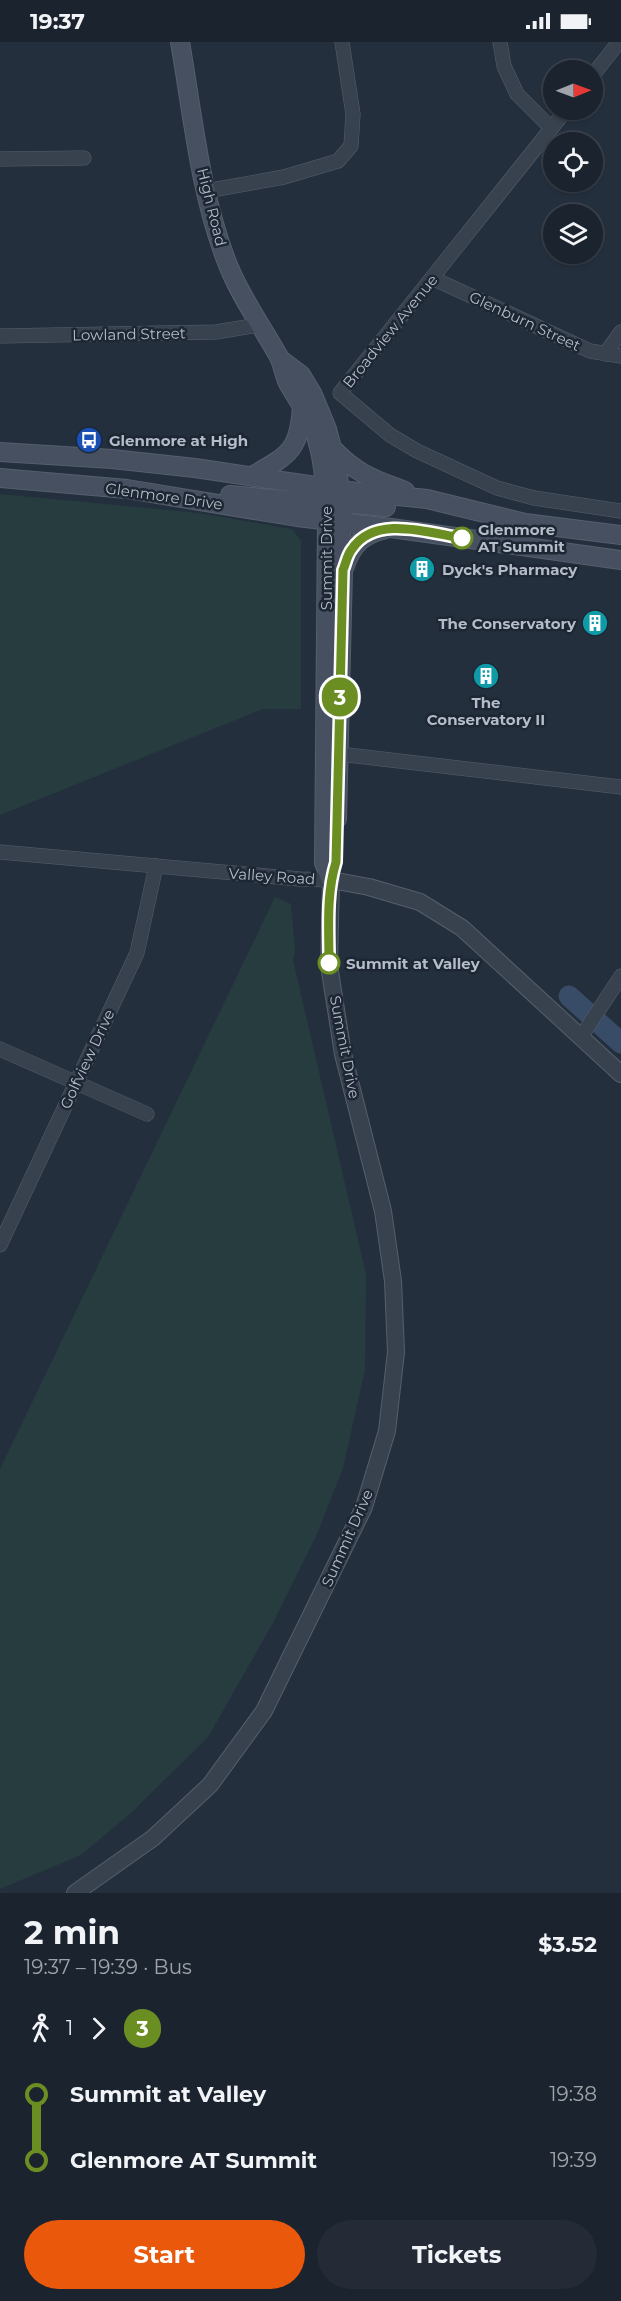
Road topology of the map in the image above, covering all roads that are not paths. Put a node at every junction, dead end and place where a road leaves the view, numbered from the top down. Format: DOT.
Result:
graph roads {
  1 [pos="180,42"];
  2 [pos="342,42"];
  3 [pos="500,42"];
  4 [pos="619,42"];
  5 [pos="603,62"];
  6 [pos="558,120"];
  7 [pos="551,128"];
  8 [pos="84,158"];
  9 [pos="0,159"];
  10 [pos="206,191"];
  11 [pos="432,278"];
  12 [pos="258,325"];
  13 [pos="621,332"];
  14 [pos="0,336"];
  15 [pos="605,354"];
  16 [pos="621,356"];
  17 [pos="280,359"];
  18 [pos="302,403"];
  19 [pos="334,450"];
  20 [pos="0,452"];
  21 [pos="252,476"];
  22 [pos="0,478"];
  23 [pos="127,489"];
  24 [pos="427,499"];
  25 [pos="333,505"];
  26 [pos="621,511"];
  27 [pos="297,517"];
  28 [pos="525,523"];
  29 [pos="391,528"];
  30 [pos="621,535"];
  31 [pos="621,560"];
  32 [pos="335,570"];
  33 [pos="339,754"];
  34 [pos="621,787"];
  35 [pos="0,852"];
  36 [pos="156,866"];
  37 [pos="331,880"];
  38 [pos="621,976"];
  39 [pos="581,1037"];
  40 [pos="0,1049"];
  41 [pos="621,1074"];
  42 [pos="76,1084"];
  43 [pos="147,1114"];
  44 [pos="0,1245"];
  45 [pos="75,1893"];
  1 -- 10 [label="main road, High Road"];
  2 -- 10 [label="street"];
  3 -- 7 [label="street"];
  4 -- 5 [label="street"];
  6 -- 7 [label="street, Broadview Avenue"];
  7 -- 11 [label="street, Broadview Avenue"];
  8 -- 9 [label="street"];
  10 -- 12 [label="main road, High Road"];
  11 -- 15 [label="street, Glenburn Street"];
  11 -- 26 [label="street, Broadview Avenue"];
  12 -- 14 [label="street, Lowland Street"];
  12 -- 17 [label="main road, High Road"];
  13 -- 15 [label="street"];
  15 -- 16 [label="street, Glenburn Street"];
  17 -- 18 [label="main road, High Road"];
  17 -- 19 [label="main road, High Road"];
  18 -- 21 [label="main road"];
  18 -- 25 [label="main road, High Road"];
  19 -- 24 [label="main road"];
  19 -- 25 [label="main road, High Road"];
  20 -- 21 [label="main road, Glenmore Drive"];
  21 -- 25 [label="main road, Glenmore Drive"];
  22 -- 23 [label="main road, Glenmore Drive"];
  23 -- 25 [label="main road"];
  23 -- 27 [label="main road, Glenmore Drive"];
  24 -- 25 [label="main road"];
  24 -- 28 [label="main road"];
  25 -- 27 [label="main road, Glenmore Drive"];
  25 -- 28 [label="main road"];
  25 -- 29 [label="main road"];
  25 -- 32 [label="main road, Summit Drive"];
  27 -- 32 [label="main road"];
  28 -- 30 [label="main road"];
  29 -- 31 [label="main road"];
  29 -- 32 [label="main road"];
  32 -- 33 [label="main road, Summit Drive"];
  32 -- 37 [label="main road, Summit Drive"];
  33 -- 34 [label="street"];
  33 -- 37 [label="main road, Summit Drive"];
  35 -- 36 [label="street, Valley Road"];
  36 -- 37 [label="street, Valley Road"];
  36 -- 42 [label="street, Golfview Drive"];
  37 -- 39 [label="street, Valley Road"];
  37 -- 45 [label="street, Summit Drive"];
  38 -- 39 [label="street"];
  39 -- 41 [label="street, Valley Road"];
  40 -- 42 [label="street"];
  42 -- 43 [label="street"];
  42 -- 44 [label="street, Golfview Drive"];
}
